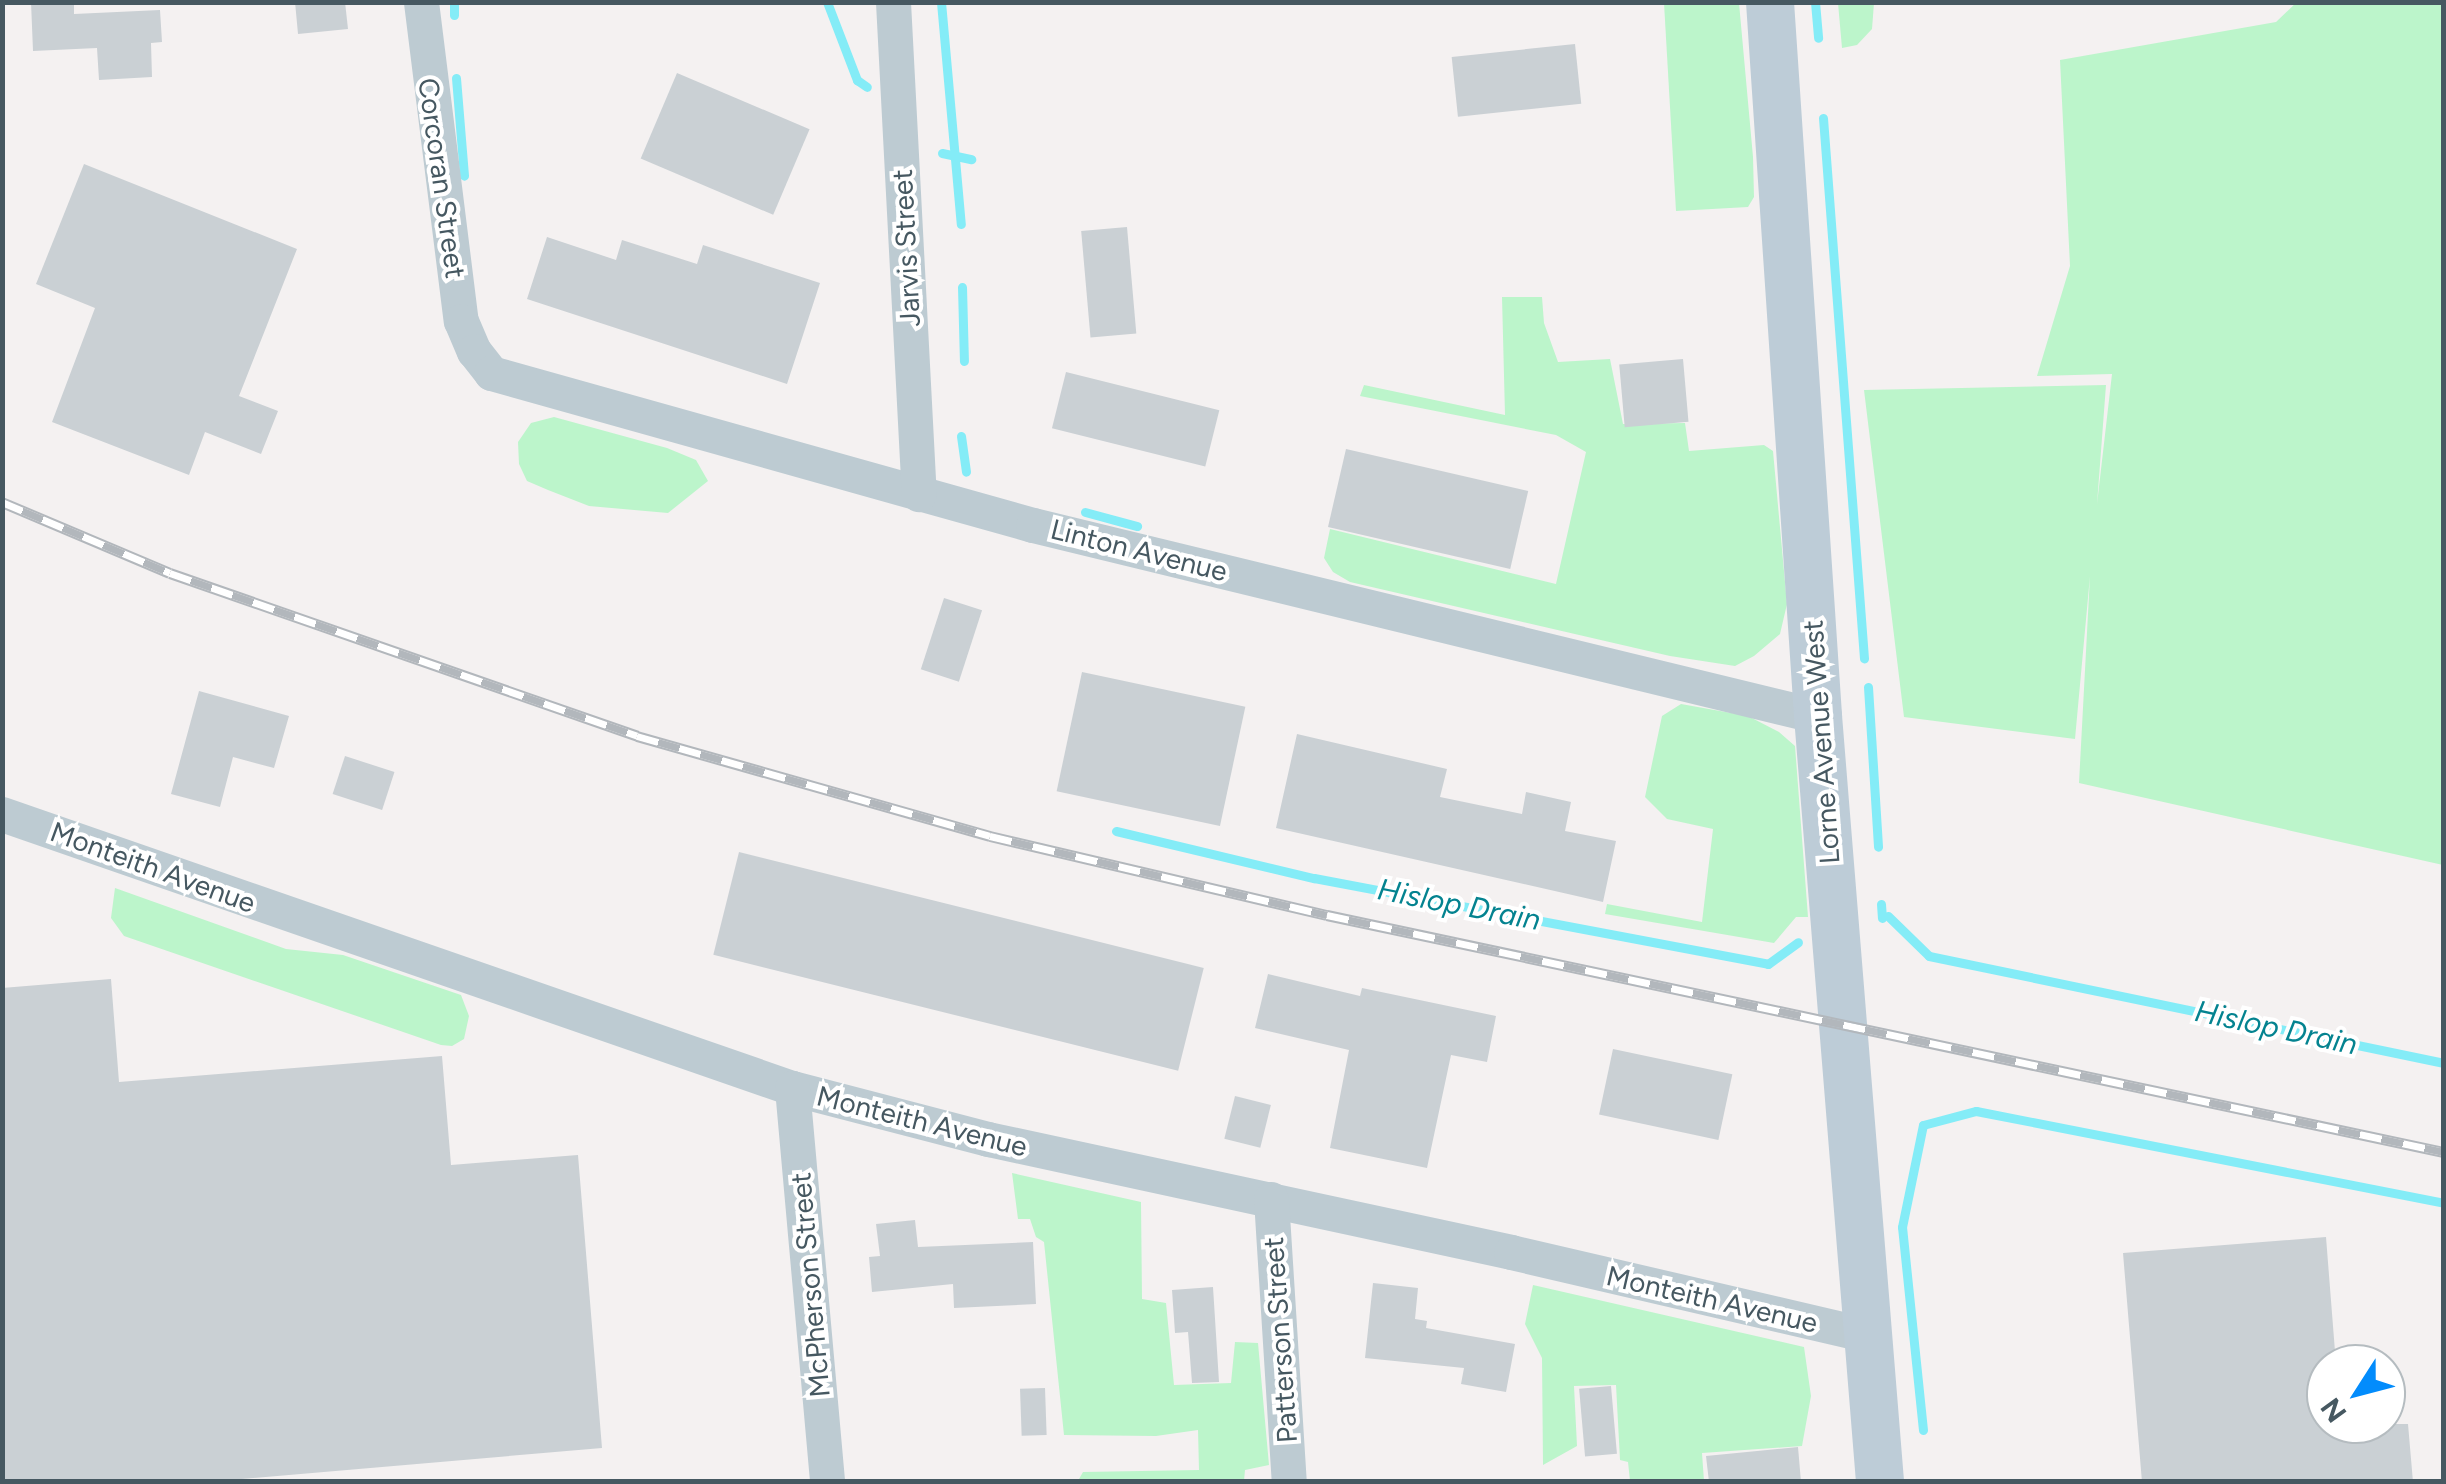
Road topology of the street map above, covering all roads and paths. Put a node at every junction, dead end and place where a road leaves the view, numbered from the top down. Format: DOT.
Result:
graph roads {
  1 [pos="421,2"];
  2 [pos="892,2"];
  3 [pos="1770,2"];
  4 [pos="474,352"];
  5 [pos="919,494"];
  6 [pos="1818,716"];
  7 [pos="2,814"];
  8 [pos="792,1088"];
  9 [pos="1271,1199"];
  10 [pos="1867,1336"];
  11 [pos="827,1482"];
  12 [pos="1289,1482"];
  13 [pos="1880,1482"];
  1 -- 4 [label="street, Corcoran Street"];
  2 -- 5 [label="street, Jarvis Street"];
  3 -- 6 [label="main road, Lorne Avenue West"];
  4 -- 5 [label="street, Linton Avenue"];
  5 -- 6 [label="street, Linton Avenue"];
  6 -- 10 [label="main road, Lorne Avenue West"];
  7 -- 8 [label="street, Monteith Avenue"];
  8 -- 9 [label="street, Monteith Avenue"];
  8 -- 11 [label="street, McPherson Street"];
  9 -- 10 [label="street, Monteith Avenue"];
  9 -- 12 [label="street, Patterson Street"];
  10 -- 13 [label="main road, Lorne Avenue West"];
}
